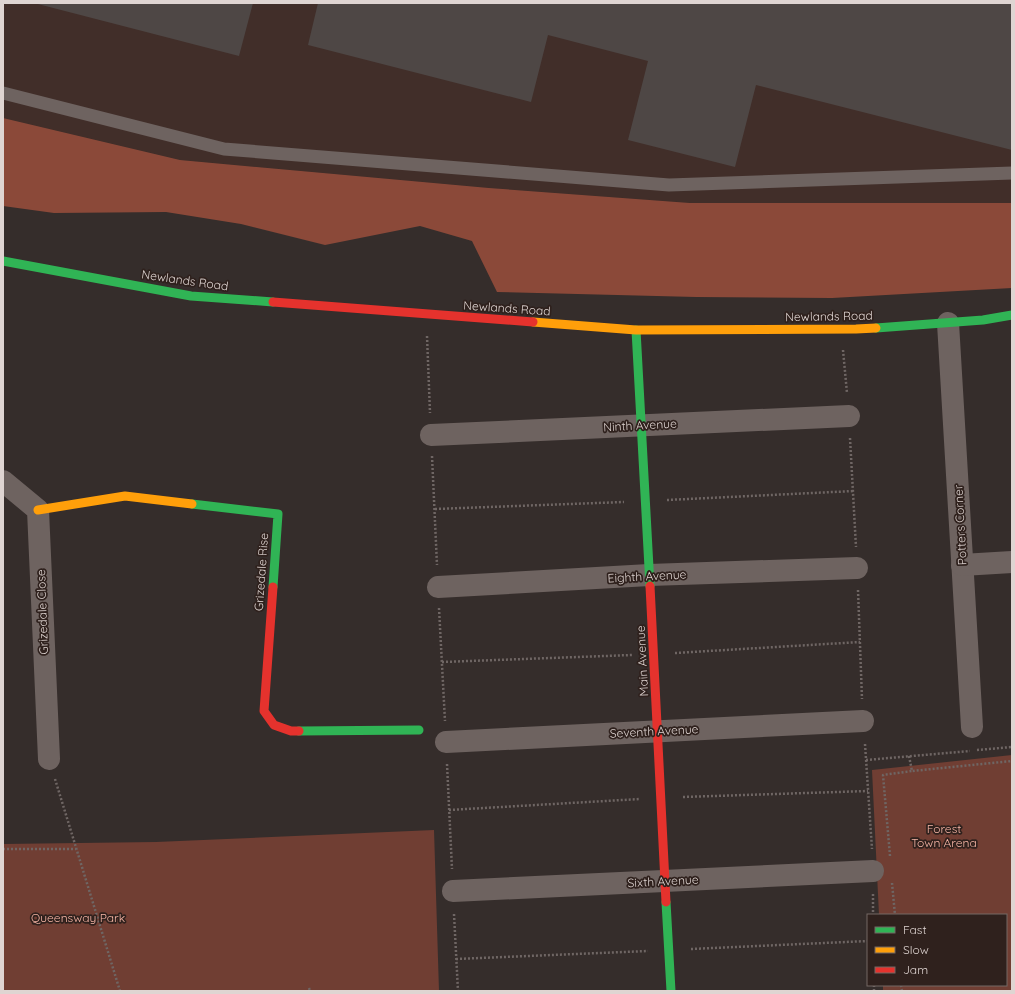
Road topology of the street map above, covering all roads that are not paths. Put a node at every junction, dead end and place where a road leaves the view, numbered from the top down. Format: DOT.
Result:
graph roads {
  1 [pos="3,93"];
  2 [pos="1012,173"];
  3 [pos="3,261"];
  4 [pos="1012,315"];
  5 [pos="948,323"];
  6 [pos="636,330"];
  7 [pos="849,416"];
  8 [pos="641,425"];
  9 [pos="431,435"];
  10 [pos="3,481"];
  11 [pos="38,510"];
  12 [pos="1012,562"];
  13 [pos="962,565"];
  14 [pos="857,568"];
  15 [pos="649,575"];
  16 [pos="438,587"];
  17 [pos="863,721"];
  18 [pos="972,727"];
  19 [pos="419,730"];
  20 [pos="658,731"];
  21 [pos="446,742"];
  22 [pos="49,759"];
  23 [pos="885,869"];
  24 [pos="666,881"];
  25 [pos="453,891"];
  26 [pos="671,991"];
  1 -- 2 [label="lane"];
  3 -- 6 [label="street, Newlands Road"];
  4 -- 5 [label="street, Newlands Road"];
  5 -- 6 [label="street, Newlands Road"];
  5 -- 13 [label="street, Potters Corner"];
  6 -- 8 [label="street, Main Avenue"];
  7 -- 8 [label="street, Ninth Avenue"];
  8 -- 9 [label="street, Ninth Avenue"];
  8 -- 15 [label="street, Main Avenue"];
  10 -- 11 [label="street"];
  11 -- 19 [label="street, Grizedale Rise"];
  11 -- 22 [label="street, Grizedale Close"];
  12 -- 13 [label="street"];
  13 -- 18 [label="street, Potters Corner"];
  14 -- 15 [label="street, Eighth Avenue"];
  15 -- 16 [label="street, Eighth Avenue"];
  15 -- 20 [label="street, Main Avenue"];
  17 -- 20 [label="street, Seventh Avenue"];
  20 -- 21 [label="street, Seventh Avenue"];
  20 -- 24 [label="street, Main Avenue"];
  23 -- 24 [label="street, Sixth Avenue"];
  24 -- 25 [label="street, Sixth Avenue"];
  24 -- 26 [label="street, Main Avenue"];
}
